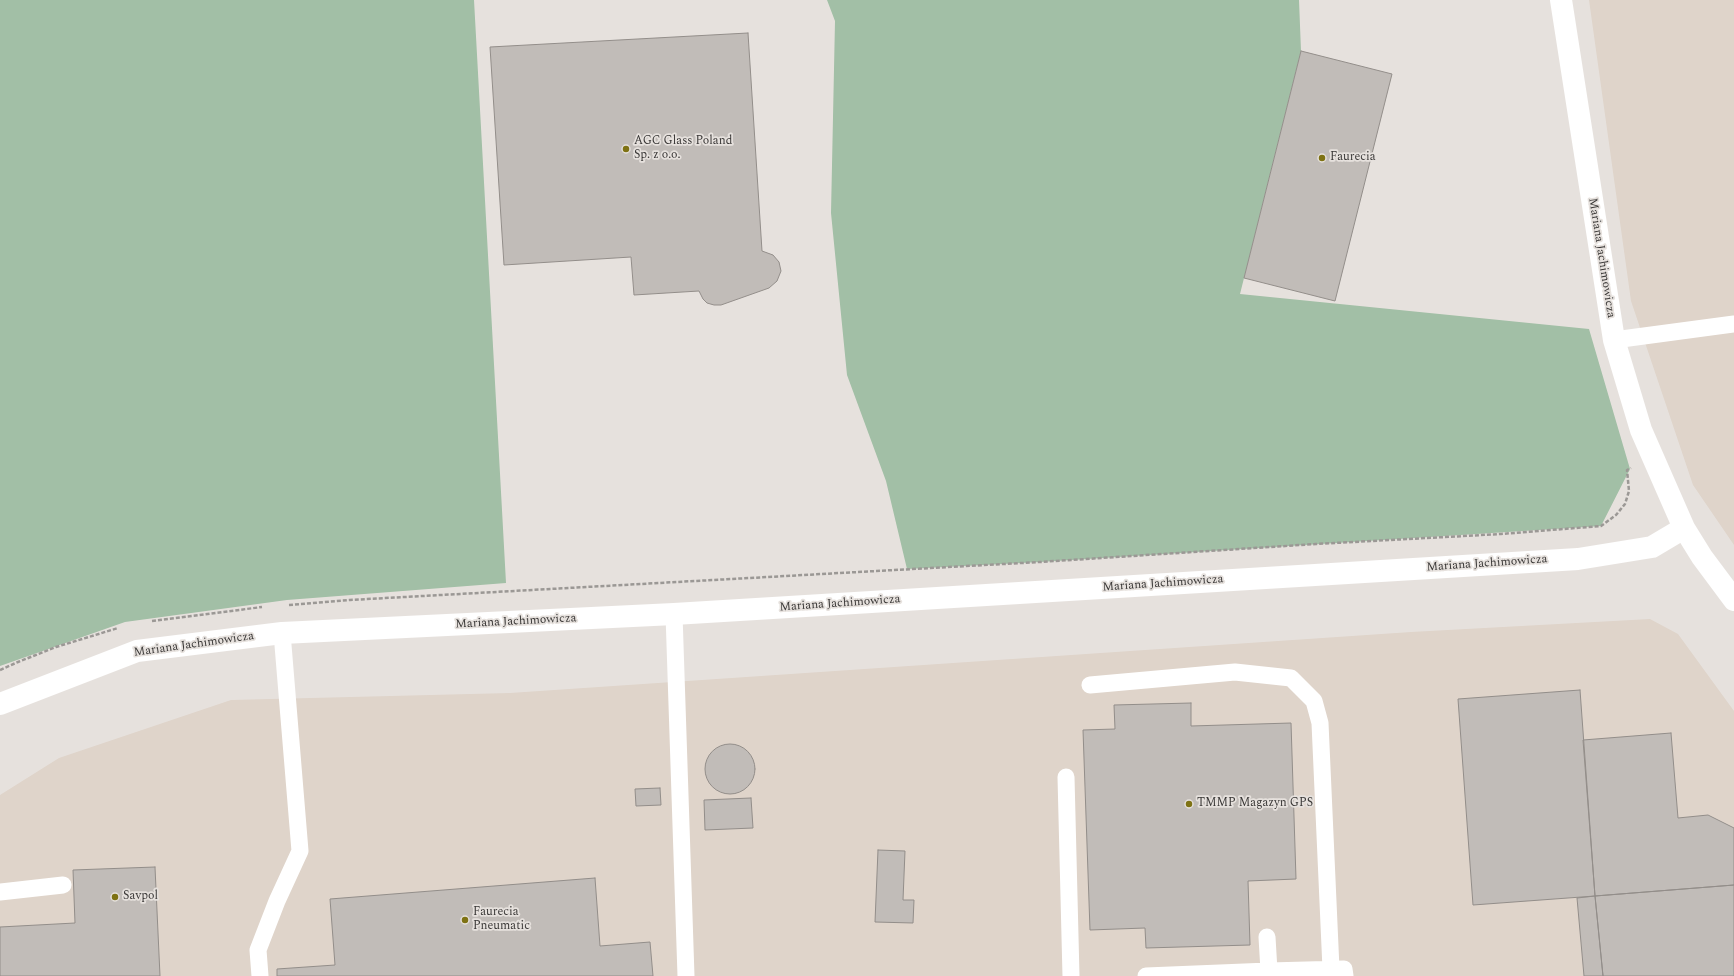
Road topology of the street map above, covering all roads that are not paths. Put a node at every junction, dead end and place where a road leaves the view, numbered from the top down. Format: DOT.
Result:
graph roads {
  1 [pos="1561,0"];
  2 [pos="1734,324"];
  3 [pos="1614,340"];
  4 [pos="1684,528"];
  5 [pos="1734,600"];
  6 [pos="674,614"];
  7 [pos="282,633"];
  8 [pos="1090,684"];
  9 [pos="0,704"];
  10 [pos="1066,777"];
  11 [pos="63,885"];
  12 [pos="0,892"];
  13 [pos="1267,937"];
  14 [pos="1338,973"];
  15 [pos="1267,974"];
  16 [pos="260,976"];
  17 [pos="686,976"];
  18 [pos="1071,976"];
  19 [pos="1146,976"];
  1 -- 3 [label="street, Mariana Jachimowicza"];
  2 -- 3 [label="lane"];
  3 -- 4 [label="street, Mariana Jachimowicza"];
  4 -- 5 [label="street, Mariana Jachimowicza"];
  4 -- 6 [label="street, Mariana Jachimowicza"];
  6 -- 7 [label="street, Mariana Jachimowicza"];
  6 -- 17 [label="lane"];
  7 -- 9 [label="street, Mariana Jachimowicza"];
  7 -- 16 [label="lane"];
  8 -- 14 [label="lane"];
  10 -- 18 [label="lane"];
  11 -- 12 [label="lane"];
  13 -- 15 [label="lane"];
  14 -- 15 [label="lane"];
  15 -- 19 [label="lane"];
}
